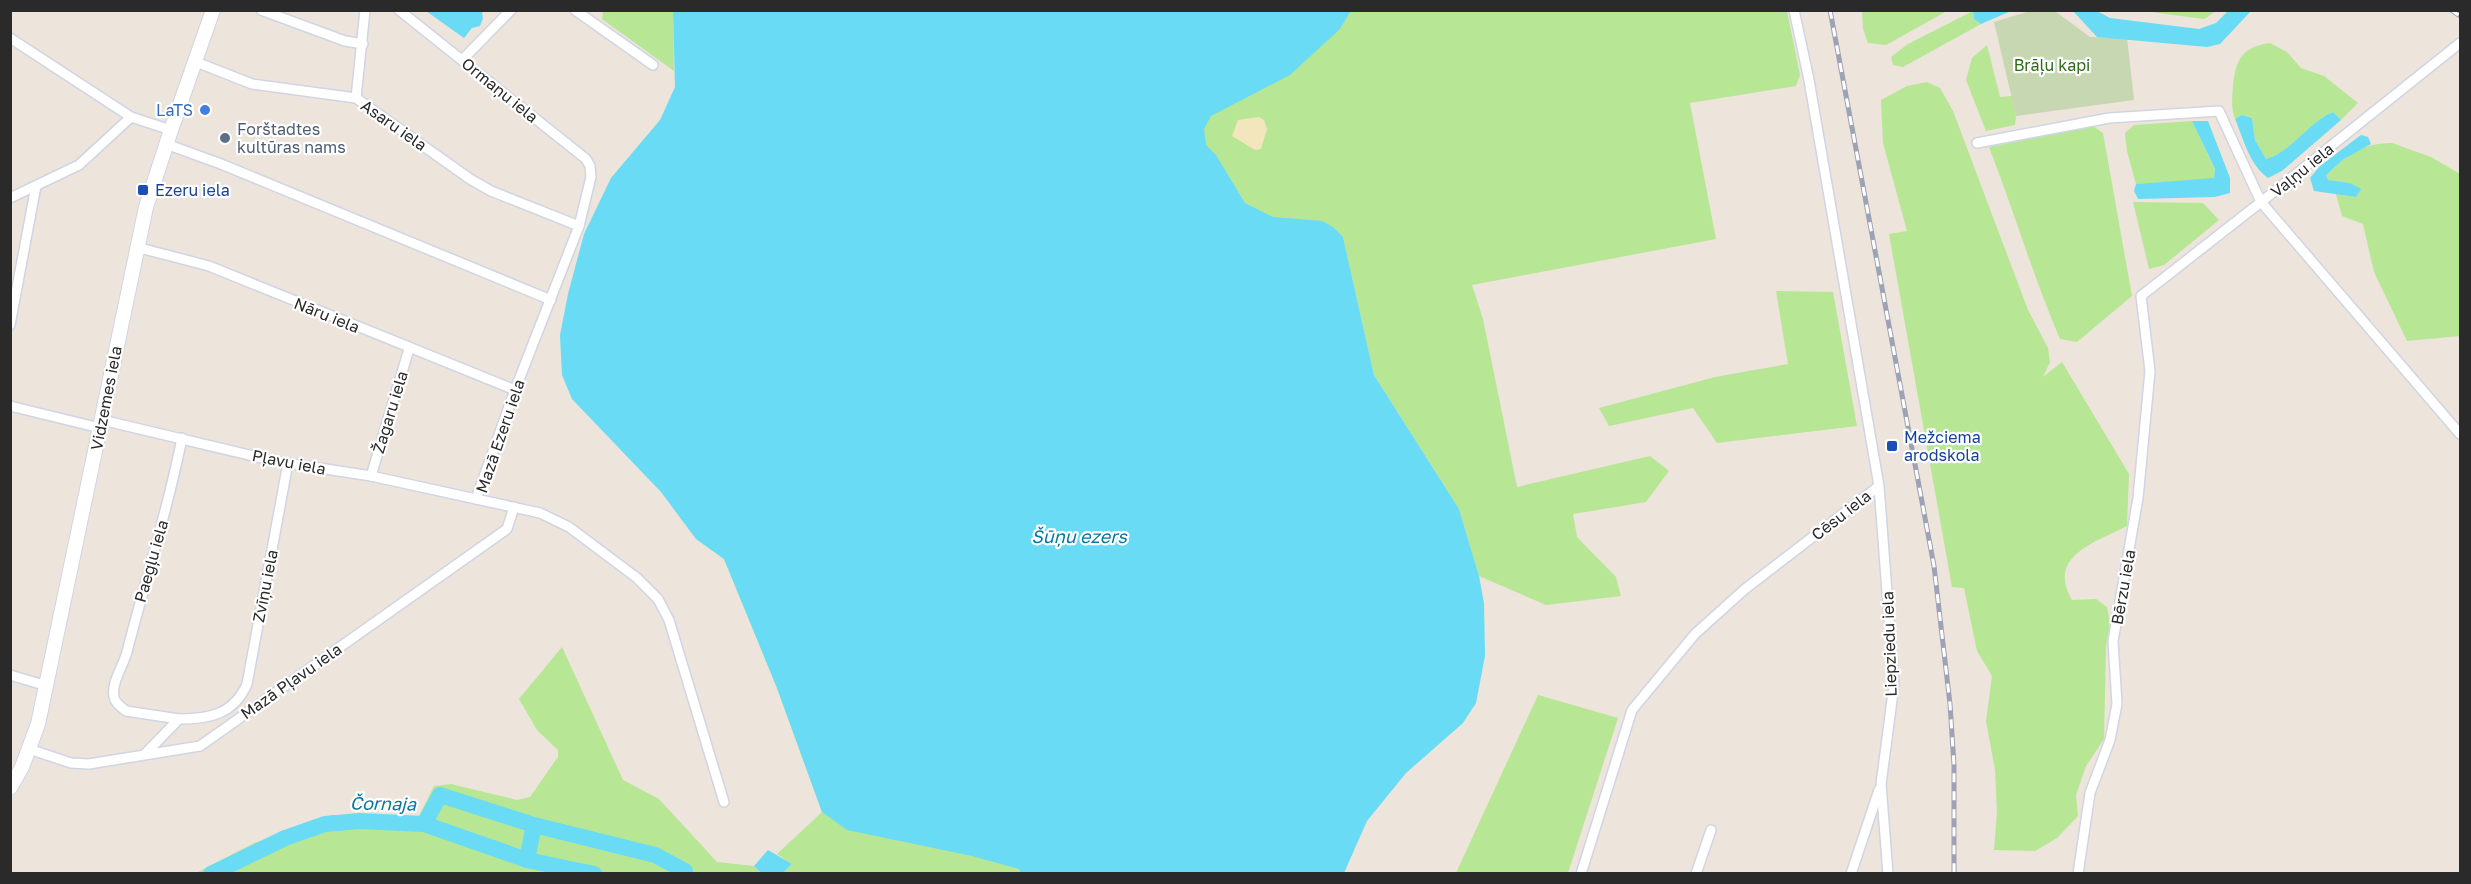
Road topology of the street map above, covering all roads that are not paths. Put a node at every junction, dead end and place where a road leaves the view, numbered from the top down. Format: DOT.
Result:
graph roads {
  1 [pos="213,10"];
  2 [pos="261,10"];
  3 [pos="366,10"];
  4 [pos="399,10"];
  5 [pos="511,10"];
  6 [pos="574,10"];
  7 [pos="1794,10"];
  8 [pos="10,38"];
  9 [pos="2460,43"];
  10 [pos="363,44"];
  11 [pos="462,60"];
  12 [pos="196,62"];
  13 [pos="653,65"];
  14 [pos="356,98"];
  15 [pos="131,117"];
  16 [pos="171,130"];
  17 [pos="1977,143"];
  18 [pos="166,144"];
  19 [pos="591,177"];
  20 [pos="36,186"];
  21 [pos="10,198"];
  22 [pos="2262,202"];
  23 [pos="579,226"];
  24 [pos="136,247"];
  25 [pos="2141,296"];
  26 [pos="551,300"];
  27 [pos="10,325"];
  28 [pos="409,349"];
  29 [pos="515,390"];
  30 [pos="10,406"];
  31 [pos="101,424"];
  32 [pos="2460,434"];
  33 [pos="182,438"];
  34 [pos="288,463"];
  35 [pos="371,476"];
  36 [pos="1879,486"];
  37 [pos="476,499"];
  38 [pos="514,507"];
  39 [pos="10,675"];
  40 [pos="47,686"];
  41 [pos="179,719"];
  42 [pos="29,749"];
  43 [pos="145,754"];
  44 [pos="1881,784"];
  45 [pos="10,788"];
  46 [pos="724,802"];
  47 [pos="1711,830"];
  48 [pos="1581,873"];
  49 [pos="1696,873"];
  50 [pos="1851,873"];
  51 [pos="1888,873"];
  52 [pos="2078,873"];
  1 -- 12 [label="street, Vidzemes iela"];
  2 -- 10 [label="street"];
  3 -- 10 [label="street"];
  4 -- 11 [label="street, Ormaņu iela"];
  5 -- 11 [label="street"];
  6 -- 13 [label="street"];
  7 -- 36 [label="street, Cēsu iela"];
  8 -- 15 [label="street"];
  9 -- 22 [label="street, Vaļņu iela"];
  10 -- 14 [label="street"];
  11 -- 19 [label="street, Ormaņu iela"];
  12 -- 14 [label="street, Asaru iela"];
  12 -- 16 [label="street, Vidzemes iela"];
  14 -- 23 [label="street, Asaru iela"];
  15 -- 16 [label="street"];
  15 -- 20 [label="street"];
  16 -- 18 [label="street, Vidzemes iela"];
  17 -- 22 [label="street"];
  18 -- 24 [label="street, Vidzemes iela"];
  18 -- 26 [label="street"];
  19 -- 23 [label="street, Mazā Ezeru iela"];
  20 -- 21 [label="street"];
  20 -- 27 [label="street"];
  22 -- 25 [label="street, Vaļņu iela"];
  22 -- 32 [label="street"];
  23 -- 26 [label="street, Mazā Ezeru iela"];
  24 -- 28 [label="street, Nāru iela"];
  24 -- 31 [label="street, Vidzemes iela"];
  25 -- 52 [label="street, Bērzu iela"];
  26 -- 29 [label="street, Mazā Ezeru iela"];
  28 -- 29 [label="street, Nāru iela"];
  28 -- 35 [label="street, Žagaru iela"];
  29 -- 37 [label="street, Mazā Ezeru iela"];
  30 -- 31 [label="street, Pļavu iela"];
  31 -- 33 [label="street, Pļavu iela"];
  31 -- 40 [label="street, Vidzemes iela"];
  33 -- 34 [label="street, Pļavu iela"];
  33 -- 41 [label="street, Paegļu iela"];
  34 -- 35 [label="street, Pļavu iela"];
  34 -- 41 [label="street, Zvīņu iela"];
  35 -- 37 [label="street, Pļavu iela"];
  36 -- 44 [label="street, Liepziedu iela"];
  36 -- 48 [label="street, Cēsu iela"];
  37 -- 38 [label="street, Mazā Ezeru iela"];
  38 -- 43 [label="street, Mazā Pļavu iela"];
  38 -- 46 [label="street, Mazā Ezeru iela"];
  39 -- 40 [label="street"];
  40 -- 42 [label="street, Vidzemes iela"];
  41 -- 43 [label="street"];
  42 -- 43 [label="street, Mazā Pļavu iela"];
  42 -- 45 [label="street, Vidzemes iela"];
  44 -- 50 [label="street"];
  44 -- 51 [label="street, Liepziedu iela"];
  47 -- 49 [label="street"];
}
